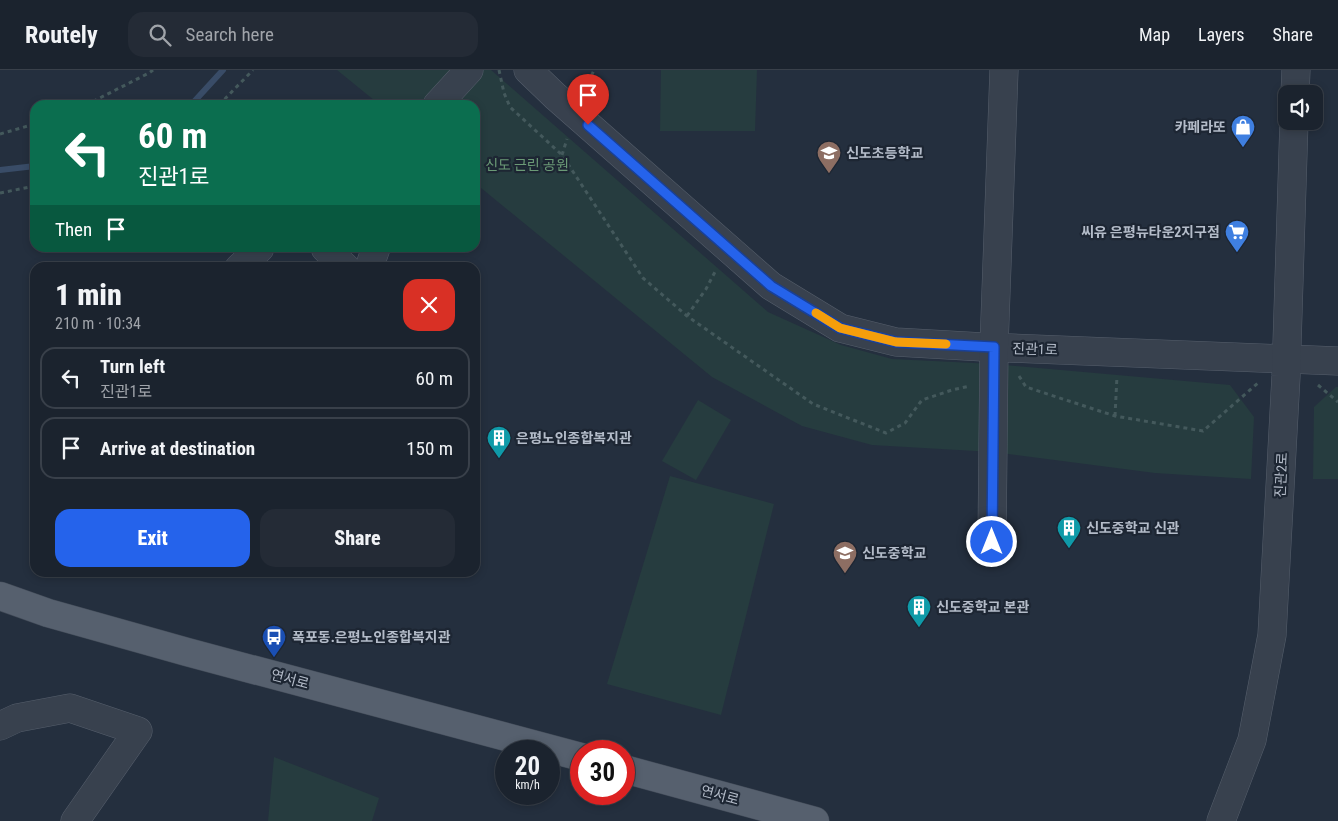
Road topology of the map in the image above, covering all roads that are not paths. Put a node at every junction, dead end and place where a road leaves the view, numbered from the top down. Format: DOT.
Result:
graph roads {
  1 [pos="468,70"];
  2 [pos="528,70"];
  3 [pos="1004,70"];
  4 [pos="1296,70"];
  5 [pos="1295,85"];
  6 [pos="441,100"];
  7 [pos="1294,130"];
  8 [pos="256,252"];
  9 [pos="329,252"];
  10 [pos="246,262"];
  11 [pos="340,262"];
  12 [pos="994,347"];
  13 [pos="1287,359"];
  14 [pos="1338,361"];
  15 [pos="992,542"];
  16 [pos="0,596"];
  17 [pos="0,726"];
  18 [pos="570,754"];
  19 [pos="635,772"];
  20 [pos="75,821"];
  21 [pos="816,821"];
  22 [pos="1221,821"];
  1 -- 6 [label="street"];
  2 -- 12 [label="street, 진관1로"];
  3 -- 12 [label="street"];
  4 -- 5 [label="street"];
  7 -- 13 [label="street, 진관2로"];
  8 -- 10 [label="street"];
  9 -- 11 [label="street"];
  12 -- 13 [label="street, 진관1로"];
  12 -- 15 [label="street"];
  13 -- 14 [label="street, 진관1로"];
  13 -- 22 [label="street, 진관2로"];
  16 -- 18 [label="main road, 연서로"];
  17 -- 20 [label="street"];
  19 -- 21 [label="main road, 연서로"];
}
